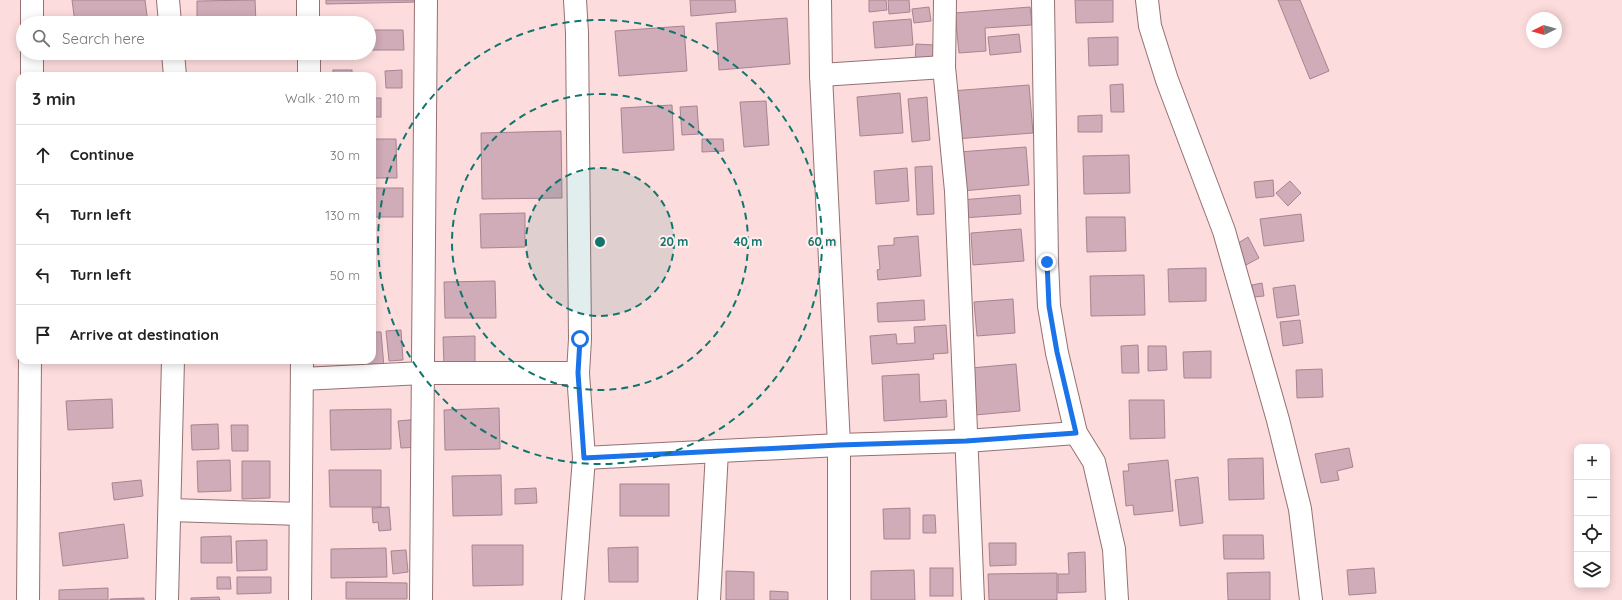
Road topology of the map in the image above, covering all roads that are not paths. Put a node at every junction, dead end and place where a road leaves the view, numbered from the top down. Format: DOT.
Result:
graph roads {
  1 [pos="32,0"];
  2 [pos="168,0"];
  3 [pos="308,0"];
  4 [pos="426,0"];
  5 [pos="575,0"];
  6 [pos="820,0"];
  7 [pos="945,0"];
  8 [pos="1043,0"];
  9 [pos="1147,0"];
  10 [pos="32,16"];
  11 [pos="169,16"];
  12 [pos="308,16"];
  13 [pos="32,60"];
  14 [pos="174,60"];
  15 [pos="309,60"];
  16 [pos="944,67"];
  17 [pos="32,72"];
  18 [pos="175,72"];
  19 [pos="309,72"];
  20 [pos="821,75"];
  21 [pos="30,364"];
  22 [pos="173,364"];
  23 [pos="302,370"];
  24 [pos="423,373"];
  25 [pos="578,373"];
  26 [pos="1076,433"];
  27 [pos="966,441"];
  28 [pos="839,445"];
  29 [pos="717,451"];
  30 [pos="584,458"];
  31 [pos="170,510"];
  32 [pos="300,514"];
  33 [pos="28,600"];
  34 [pos="168,600"];
  35 [pos="300,600"];
  36 [pos="421,600"];
  37 [pos="573,600"];
  38 [pos="709,600"];
  39 [pos="839,600"];
  40 [pos="973,600"];
  41 [pos="1117,600"];
  42 [pos="1311,600"];
  1 -- 10 [label="street"];
  2 -- 11 [label="street"];
  3 -- 12 [label="street"];
  4 -- 24 [label="street"];
  5 -- 25 [label="street"];
  6 -- 20 [label="street"];
  7 -- 16 [label="street"];
  8 -- 26 [label="street"];
  9 -- 42 [label="street"];
  13 -- 17 [label="street"];
  14 -- 18 [label="street"];
  15 -- 19 [label="street"];
  16 -- 20 [label="street"];
  16 -- 27 [label="street"];
  20 -- 28 [label="street"];
  21 -- 33 [label="street"];
  22 -- 31 [label="street"];
  23 -- 24 [label="street"];
  23 -- 32 [label="street"];
  24 -- 25 [label="street"];
  24 -- 36 [label="street"];
  25 -- 30 [label="street"];
  26 -- 27 [label="street"];
  26 -- 41 [label="street"];
  27 -- 28 [label="street"];
  27 -- 40 [label="street"];
  28 -- 29 [label="street"];
  28 -- 39 [label="street"];
  29 -- 30 [label="street"];
  29 -- 38 [label="street"];
  30 -- 37 [label="street"];
  31 -- 32 [label="street"];
  31 -- 34 [label="street"];
  32 -- 35 [label="street"];
}
